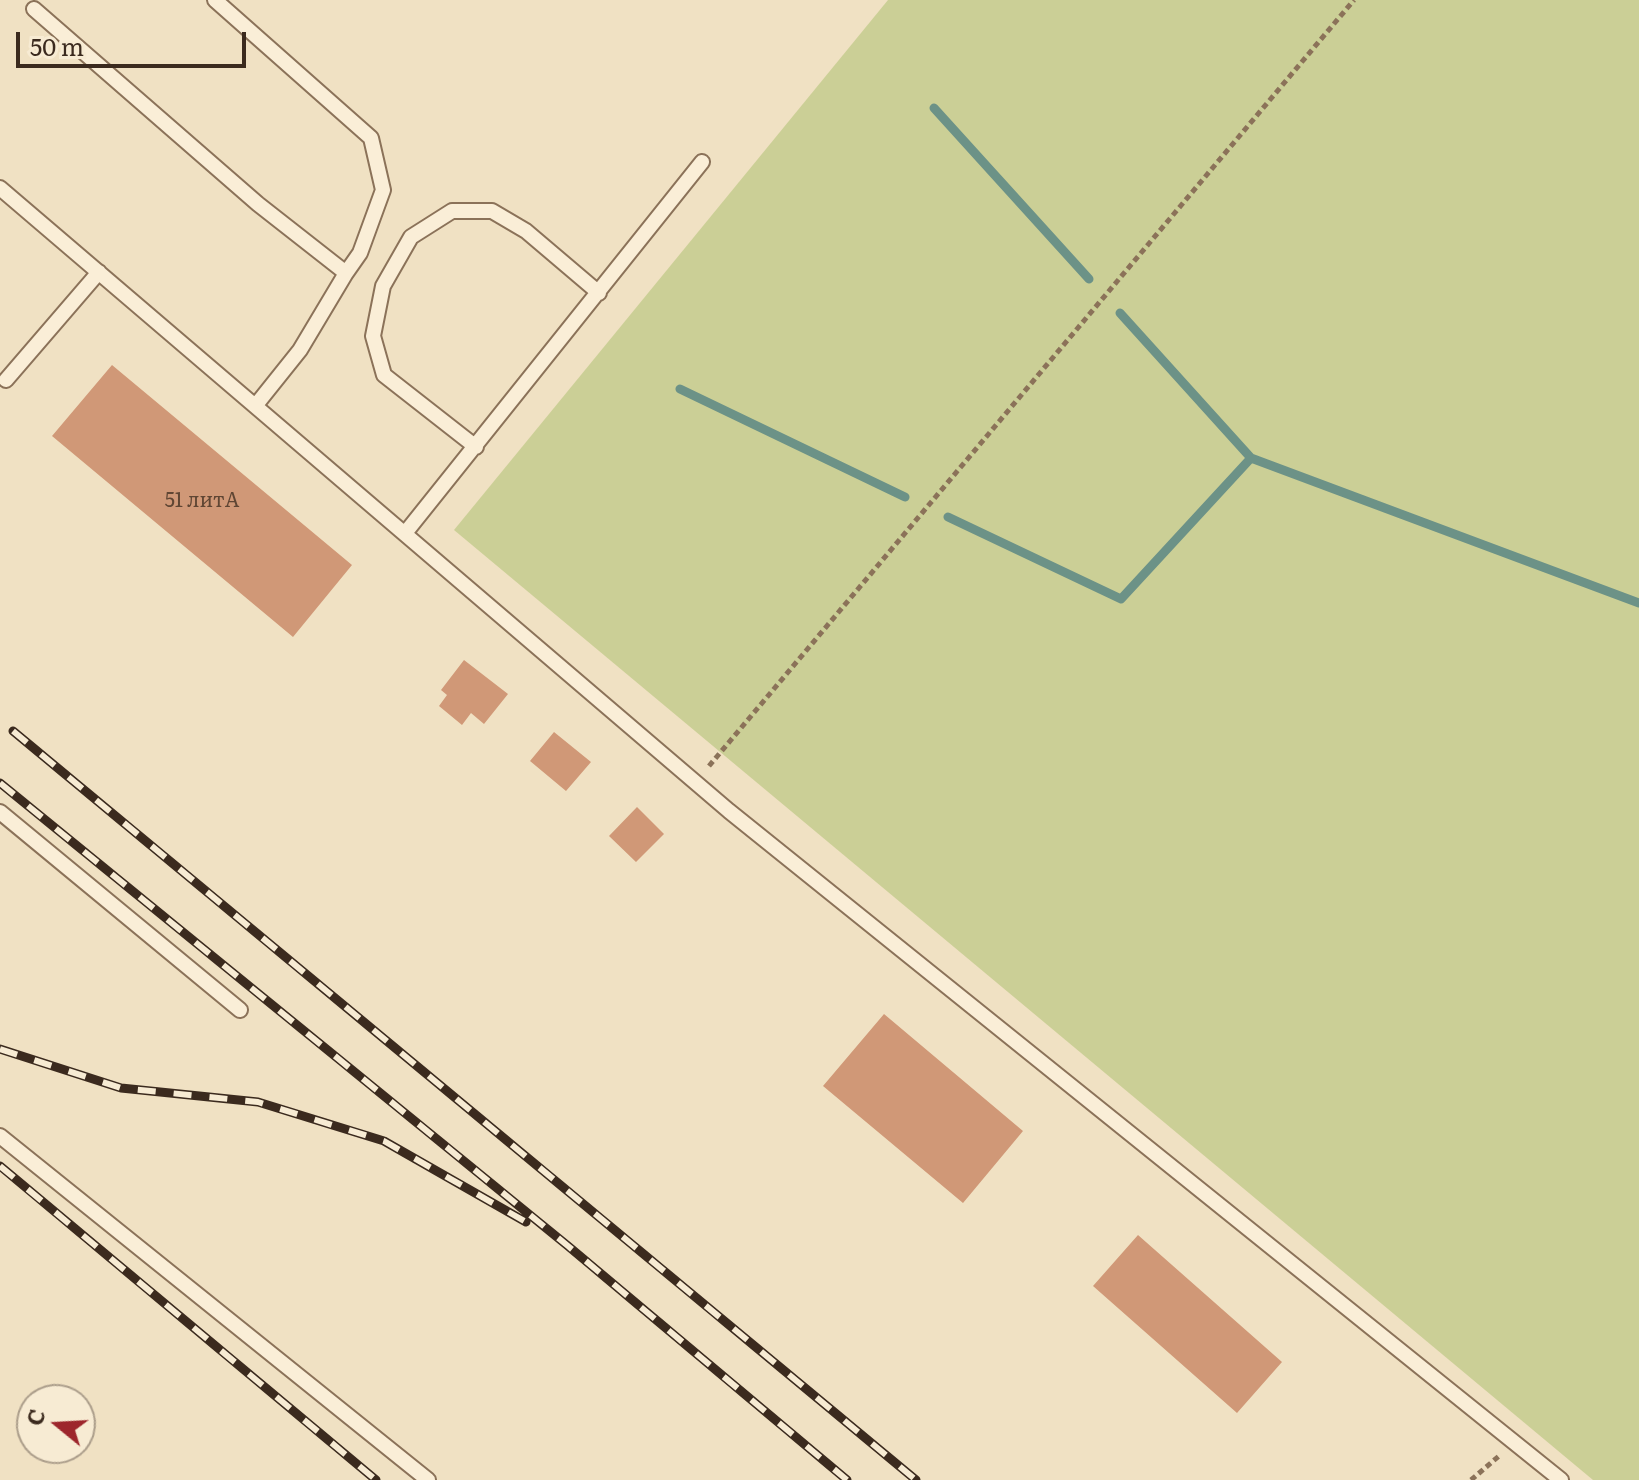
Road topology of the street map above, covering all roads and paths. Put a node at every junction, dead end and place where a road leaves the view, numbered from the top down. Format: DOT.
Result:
graph roads {
  1 [pos="215,0"];
  2 [pos="1354,0"];
  3 [pos="34,9"];
  4 [pos="702,162"];
  5 [pos="0,188"];
  6 [pos="99,272"];
  7 [pos="346,273"];
  8 [pos="599,293"];
  9 [pos="2,381"];
  10 [pos="256,405"];
  11 [pos="476,447"];
  12 [pos="406,532"];
  13 [pos="696,782"];
  14 [pos="0,812"];
  15 [pos="240,1010"];
  16 [pos="0,1136"];
  17 [pos="1515,1442"];
  18 [pos="428,1480"];
  19 [pos="1471,1480"];
  20 [pos="1561,1480"];
  1 -- 7 [label="lane"];
  2 -- 13 [label="path"];
  3 -- 7 [label="lane"];
  4 -- 8 [label="lane"];
  5 -- 6 [label="lane"];
  6 -- 9 [label="lane"];
  6 -- 10 [label="lane"];
  7 -- 10 [label="lane"];
  8 -- 11 [label="lane"];
  8 -- 11 [label="lane"];
  10 -- 12 [label="lane"];
  11 -- 12 [label="lane"];
  12 -- 13 [label="lane"];
  13 -- 17 [label="lane"];
  14 -- 15 [label="lane"];
  16 -- 18 [label="lane"];
  17 -- 19 [label="path"];
  17 -- 20 [label="lane"];
}
